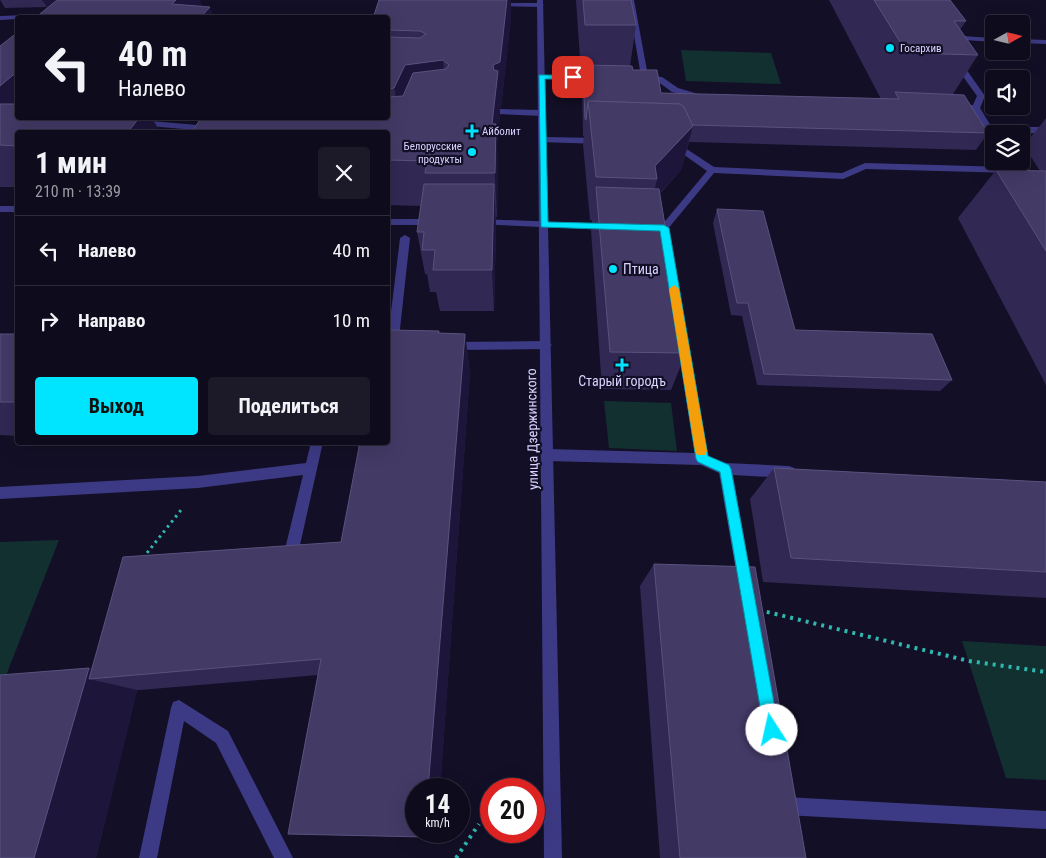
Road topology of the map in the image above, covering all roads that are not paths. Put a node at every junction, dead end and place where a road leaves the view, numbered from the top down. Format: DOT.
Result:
graph roads {
  1 [pos="631,0"];
  2 [pos="540,2"];
  3 [pos="485,5"];
  4 [pos="0,18"];
  5 [pos="15,18"];
  6 [pos="985,40"];
  7 [pos="1030,41"];
  8 [pos="1046,42"];
  9 [pos="542,77"];
  10 [pos="609,78"];
  11 [pos="710,98"];
  12 [pos="946,106"];
  13 [pos="976,108"];
  14 [pos="500,112"];
  15 [pos="542,113"];
  16 [pos="130,123"];
  17 [pos="987,125"];
  18 [pos="219,130"];
  19 [pos="1030,130"];
  20 [pos="1046,130"];
  21 [pos="543,140"];
  22 [pos="605,142"];
  23 [pos="663,143"];
  24 [pos="985,168"];
  25 [pos="712,170"];
  26 [pos="0,209"];
  27 [pos="15,210"];
  28 [pos="390,222"];
  29 [pos="443,222"];
  30 [pos="473,222"];
  31 [pos="544,225"];
  32 [pos="618,227"];
  33 [pos="662,231"];
  34 [pos="405,238"];
  35 [pos="680,324"];
  36 [pos="546,345"];
  37 [pos="440,346"];
  38 [pos="394,347"];
  39 [pos="316,445"];
  40 [pos="547,455"];
  41 [pos="702,459"];
  42 [pos="312,468"];
  43 [pos="725,469"];
  44 [pos="803,473"];
  45 [pos="0,493"];
  46 [pos="293,545"];
  47 [pos="750,608"];
  48 [pos="782,786"];
  49 [pos="785,806"];
  50 [pos="1046,820"];
  51 [pos="788,823"];
  52 [pos="148,858"];
  53 [pos="284,858"];
  54 [pos="553,858"];
  1 -- 11 [label="street"];
  2 -- 3 [label="street"];
  2 -- 9 [label="street, улица Дзержинского"];
  4 -- 5 [label="street"];
  6 -- 13 [label="street"];
  7 -- 8 [label="street"];
  9 -- 10 [label="street"];
  9 -- 15 [label="street, улица Дзержинского"];
  12 -- 13 [label="street"];
  13 -- 17 [label="street"];
  14 -- 15 [label="street"];
  15 -- 21 [label="street, улица Дзержинского"];
  16 -- 18 [label="street"];
  19 -- 20 [label="street"];
  21 -- 22 [label="street"];
  21 -- 31 [label="street, улица Дзержинского"];
  23 -- 25 [label="street"];
  24 -- 25 [label="street"];
  25 -- 33 [label="street"];
  26 -- 27 [label="street"];
  28 -- 29 [label="street"];
  30 -- 31 [label="street"];
  31 -- 32 [label="street"];
  31 -- 36 [label="street, улица Дзержинского"];
  34 -- 38 [label="street"];
  35 -- 41 [label="street"];
  36 -- 37 [label="street"];
  36 -- 40 [label="street, улица Дзержинского"];
  39 -- 42 [label="street"];
  40 -- 41 [label="street"];
  40 -- 54 [label="street, улица Дзержинского"];
  41 -- 43 [label="street"];
  42 -- 45 [label="street"];
  42 -- 46 [label="street"];
  43 -- 44 [label="street"];
  43 -- 47 [label="street"];
  48 -- 49 [label="street"];
  49 -- 50 [label="street"];
  49 -- 51 [label="street"];
  52 -- 53 [label="street"];
}
